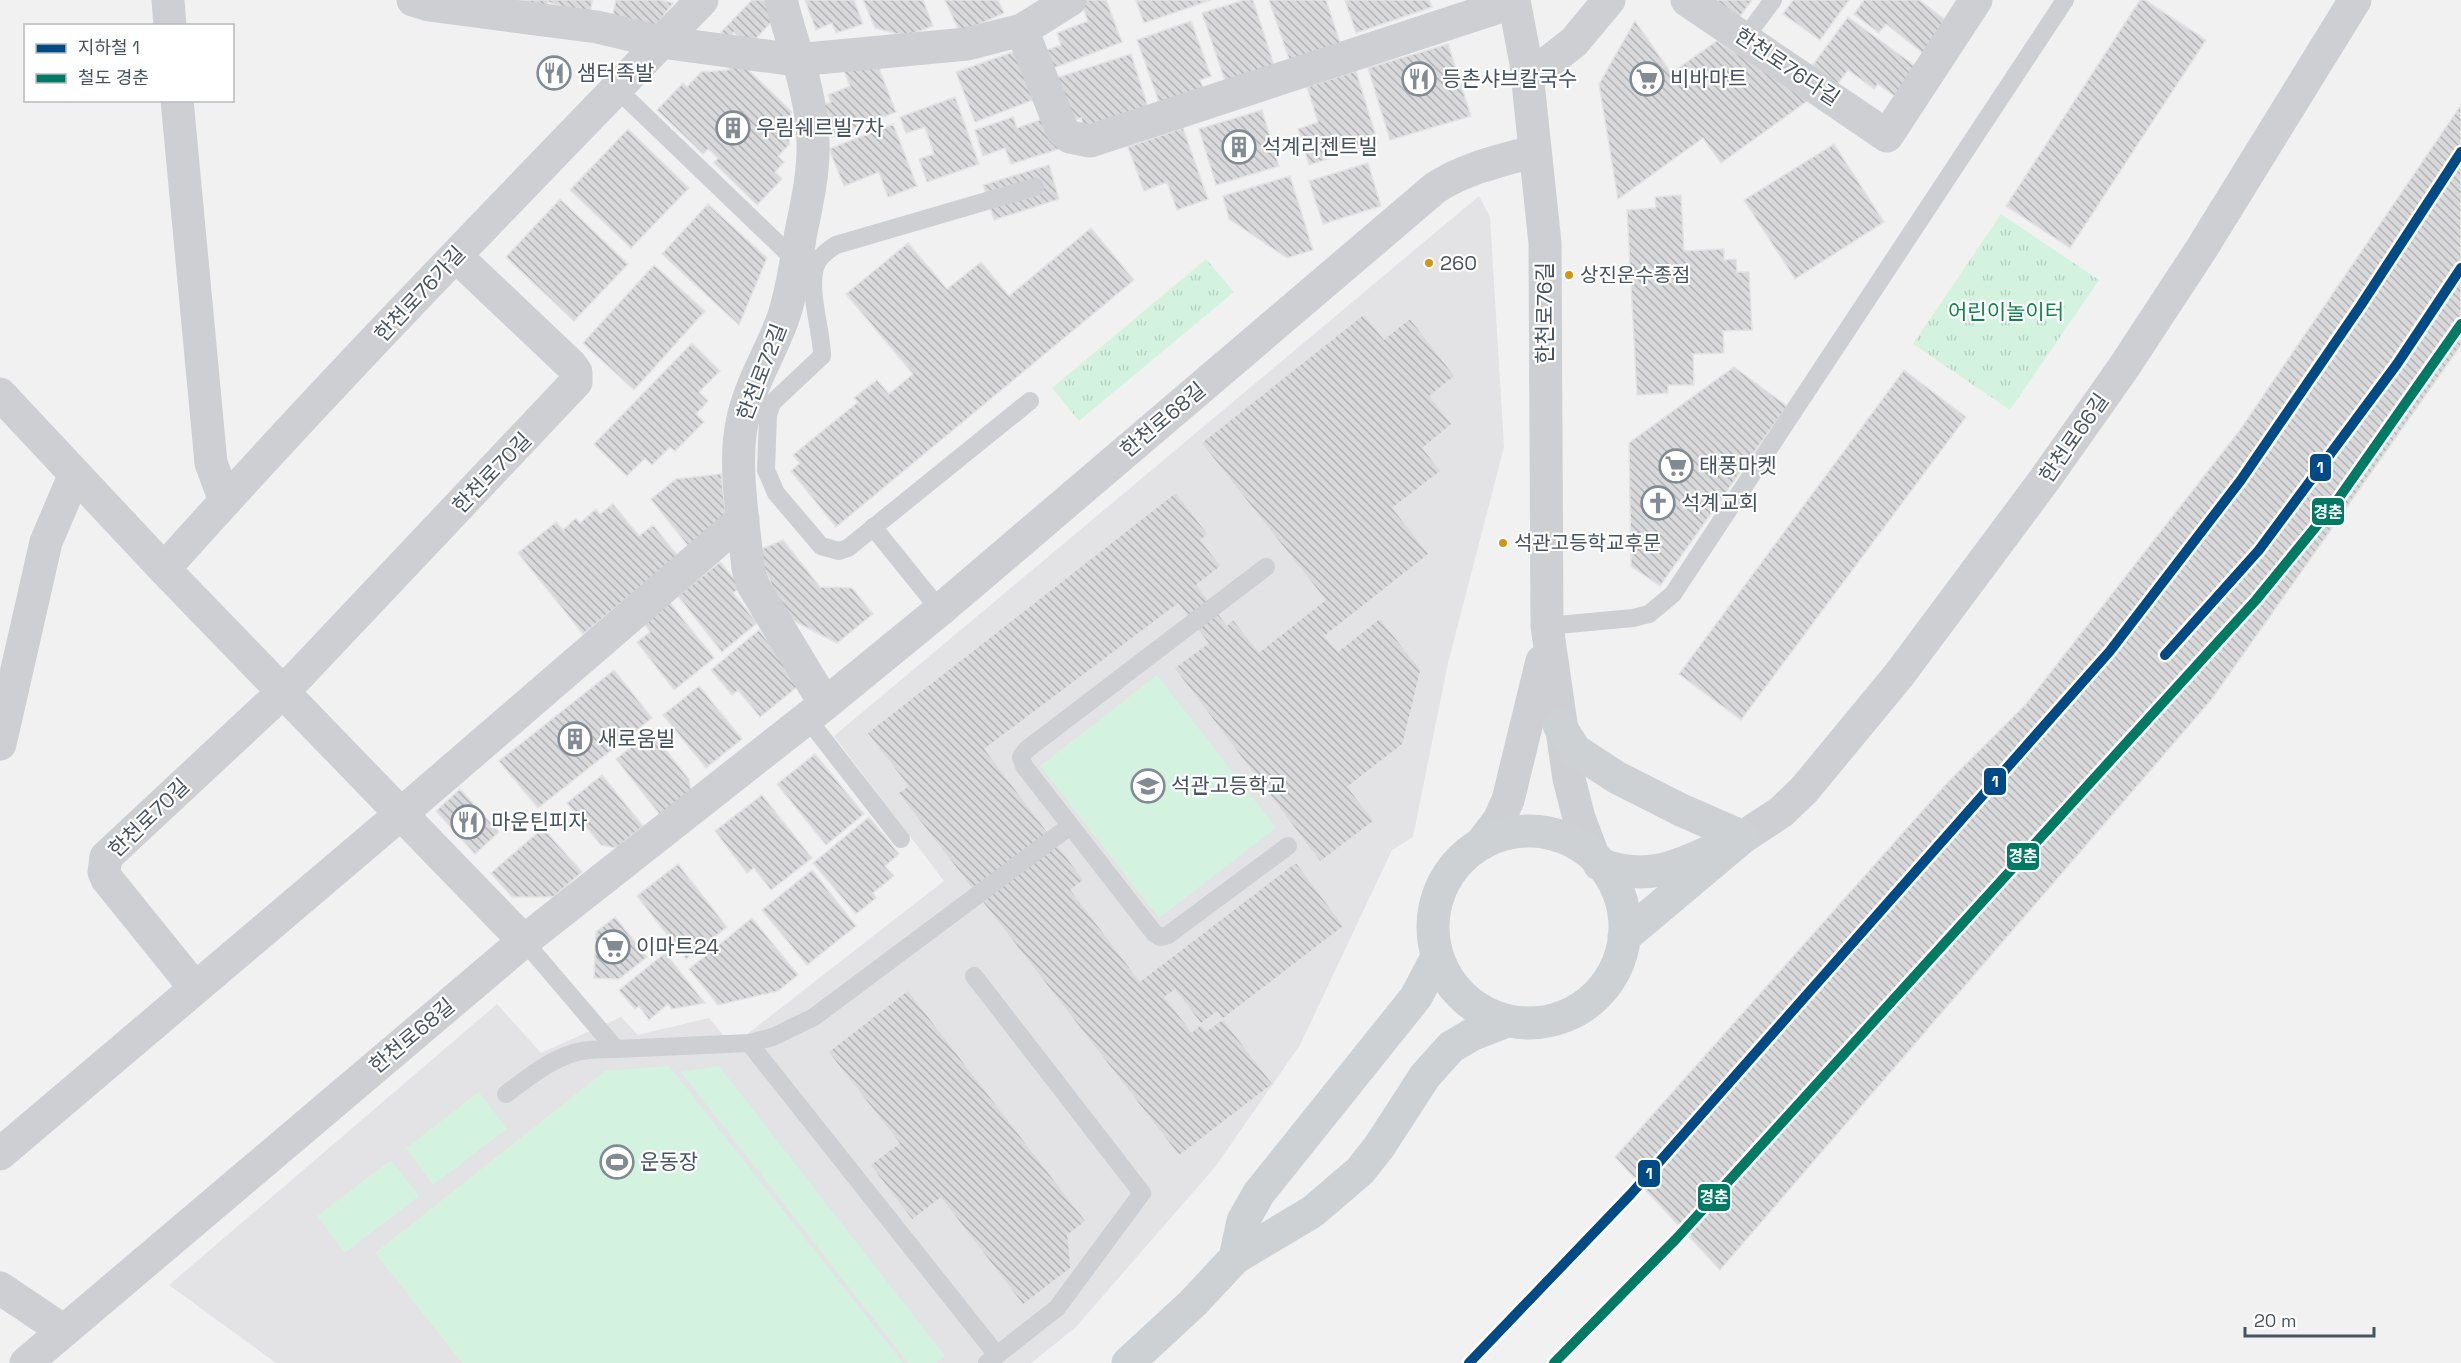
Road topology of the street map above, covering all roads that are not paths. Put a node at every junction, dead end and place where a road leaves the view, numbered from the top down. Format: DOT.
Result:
graph roads {
  1 [pos="168,0"];
  2 [pos="702,0"];
  3 [pos="781,0"];
  4 [pos="1070,0"];
  5 [pos="1609,0"];
  6 [pos="1687,0"];
  7 [pos="1773,0"];
  8 [pos="1976,0"];
  9 [pos="2065,0"];
  10 [pos="2355,0"];
  11 [pos="1514,1"];
  12 [pos="424,2"];
  13 [pos="602,14"];
  14 [pos="170,24"];
  15 [pos="1022,30"];
  16 [pos="1745,38"];
  17 [pos="661,42"];
  18 [pos="796,60"];
  19 [pos="1528,78"];
  20 [pos="617,89"];
  21 [pos="177,102"];
  22 [pos="1535,151"];
  23 [pos="1035,187"];
  24 [pos="456,256"];
  25 [pos="796,261"];
  26 [pos="0,394"];
  27 [pos="1030,401"];
  28 [pos="75,474"];
  29 [pos="225,501"];
  30 [pos="743,519"];
  31 [pos="873,527"];
  32 [pos="1266,567"];
  33 [pos="164,569"];
  34 [pos="940,610"];
  35 [pos="1547,626"];
  36 [pos="284,691"];
  37 [pos="816,711"];
  38 [pos="1559,725"];
  39 [pos="0,744"];
  40 [pos="402,813"];
  41 [pos="1071,826"];
  42 [pos="1743,837"];
  43 [pos="901,839"];
  44 [pos="1481,844"];
  45 [pos="1288,846"];
  46 [pos="1596,859"];
  47 [pos="1624,937"];
  48 [pos="524,941"];
  49 [pos="1437,957"];
  50 [pos="974,976"];
  51 [pos="195,988"];
  52 [pos="1507,1021"];
  53 [pos="749,1043"];
  54 [pos="616,1048"];
  55 [pos="506,1094"];
  56 [pos="0,1154"];
  57 [pos="1235,1258"];
  58 [pos="0,1288"];
  59 [pos="64,1331"];
  60 [pos="992,1359"];
  61 [pos="26,1363"];
  62 [pos="1128,1363"];
  1 -- 14 [label="street"];
  2 -- 17 [label="street, 한천로76가길"];
  3 -- 18 [label="street"];
  4 -- 15 [label="street"];
  5 -- 19 [label="street"];
  6 -- 16 [label="street, 한천로76다길"];
  7 -- 16 [label="lane"];
  8 -- 16 [label="street, 한천로76다길"];
  9 -- 35 [label="lane"];
  10 -- 42 [label="street, 한천로66길"];
  11 -- 15 [label="street, 한천로76길"];
  11 -- 19 [label="street, 한천로76길"];
  12 -- 13 [label="street"];
  13 -- 17 [label="street"];
  15 -- 18 [label="street"];
  17 -- 18 [label="street"];
  17 -- 20 [label="street, 한천로76가길"];
  18 -- 25 [label="street, 한천로72길"];
  19 -- 22 [label="street, 한천로76길"];
  20 -- 24 [label="street, 한천로76가길"];
  20 -- 25 [label="lane"];
  21 -- 29 [label="street"];
  22 -- 34 [label="street, 한천로68길"];
  22 -- 35 [label="street, 한천로76길"];
  23 -- 31 [label="lane"];
  24 -- 29 [label="street, 한천로76가길"];
  24 -- 36 [label="street, 한천로70길"];
  25 -- 30 [label="street, 한천로72길"];
  26 -- 28 [label="street"];
  27 -- 31 [label="lane"];
  28 -- 33 [label="street"];
  28 -- 39 [label="street"];
  29 -- 33 [label="street, 한천로76가길"];
  30 -- 37 [label="street, 한천로72길"];
  30 -- 40 [label="street"];
  31 -- 34 [label="lane"];
  32 -- 41 [label="lane"];
  33 -- 36 [label="street"];
  34 -- 37 [label="street, 한천로68길"];
  35 -- 38 [label="street"];
  35 -- 44 [label="street"];
  36 -- 40 [label="street"];
  36 -- 51 [label="street, 한천로70길"];
  37 -- 43 [label="lane"];
  37 -- 48 [label="street, 한천로68길"];
  38 -- 42 [label="main road"];
  38 -- 46 [label="street"];
  40 -- 48 [label="street"];
  40 -- 51 [label="street"];
  41 -- 45 [label="lane"];
  41 -- 53 [label="lane"];
  42 -- 46 [label="main road"];
  42 -- 47 [label="main road"];
  44 -- 46 [label="main road"];
  44 -- 49 [label="main road"];
  46 -- 47 [label="main road"];
  47 -- 52 [label="main road"];
  48 -- 54 [label="lane"];
  48 -- 59 [label="street, 한천로68길"];
  49 -- 52 [label="main road"];
  49 -- 57 [label="main road"];
  50 -- 60 [label="lane"];
  51 -- 56 [label="street"];
  52 -- 57 [label="main road"];
  53 -- 54 [label="lane"];
  53 -- 60 [label="lane"];
  54 -- 55 [label="lane"];
  57 -- 62 [label="main road"];
  58 -- 59 [label="street"];
  59 -- 61 [label="street, 한천로68길"];
}
